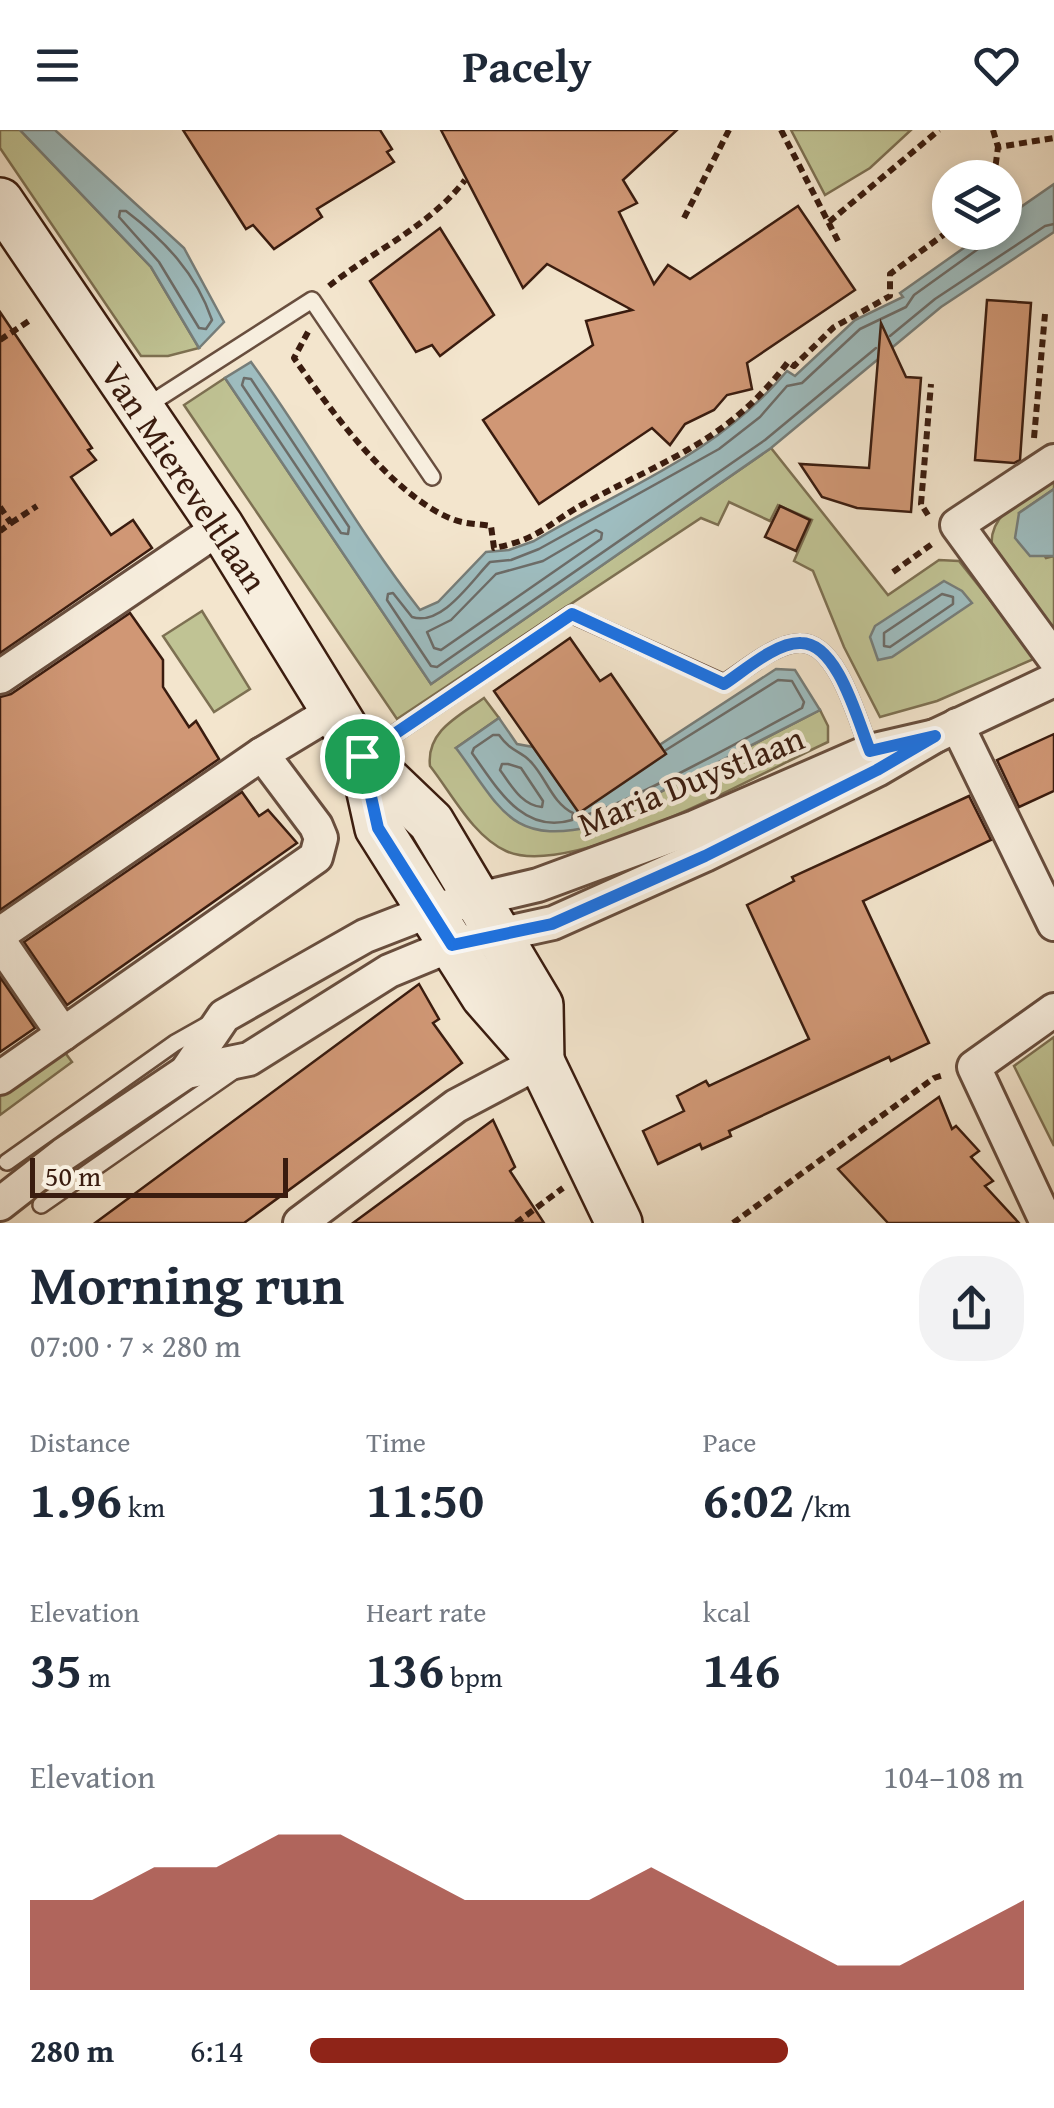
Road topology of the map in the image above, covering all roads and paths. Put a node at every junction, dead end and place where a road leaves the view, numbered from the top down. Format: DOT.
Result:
graph roads {
  1 [pos="729,130"];
  2 [pos="780,130"];
  3 [pos="938,130"];
  4 [pos="993,130"];
  5 [pos="1054,138"];
  6 [pos="998,147"];
  7 [pos="996,160"];
  8 [pos="464,180"];
  9 [pos="0,201"];
  10 [pos="684,218"];
  11 [pos="828,222"];
  12 [pos="838,241"];
  13 [pos="932,243"];
  14 [pos="316,306"];
  15 [pos="1045,314"];
  16 [pos="931,384"];
  17 [pos="141,410"];
  18 [pos="1050,464"];
  19 [pos="432,477"];
  20 [pos="36,506"];
  21 [pos="0,507"];
  22 [pos="11,523"];
  23 [pos="221,528"];
  24 [pos="949,530"];
  25 [pos="0,531"];
  26 [pos="893,572"];
  27 [pos="1054,658"];
  28 [pos="0,678"];
  29 [pos="1054,680"];
  30 [pos="335,710"];
  31 [pos="946,731"];
  32 [pos="870,751"];
  33 [pos="262,754"];
  34 [pos="362,756"];
  35 [pos="488,916"];
  36 [pos="1054,924"];
  37 [pos="442,928"];
  38 [pos="0,934"];
  39 [pos="0,942"];
  40 [pos="1054,1010"];
  41 [pos="224,1016"];
  42 [pos="63,1034"];
  43 [pos="248,1059"];
  44 [pos="541,1061"];
  45 [pos="974,1067"];
  46 [pos="186,1072"];
  47 [pos="0,1078"];
  48 [pos="8,1162"];
  49 [pos="592,1168"];
  50 [pos="0,1204"];
  51 [pos="41,1206"];
  52 [pos="300,1223"];
  53 [pos="516,1223"];
  54 [pos="619,1223"];
  55 [pos="732,1223"];
  56 [pos="1047,1223"];
  1 -- 10 [label="path"];
  2 -- 11 [label="path"];
  3 -- 11 [label="path"];
  4 -- 6 [label="path"];
  5 -- 6 [label="path"];
  6 -- 7 [label="path"];
  8 -- 14 [label="path"];
  9 -- 17 [label="main road, Van Miereveltlaan"];
  11 -- 12 [label="path"];
  13 -- 14 [label="path"];
  14 -- 17 [label="lane"];
  14 -- 19 [label="lane"];
  15 -- 18 [label="path"];
  16 -- 24 [label="path"];
  17 -- 23 [label="main road, Van Miereveltlaan"];
  18 -- 24 [label="street"];
  20 -- 22 [label="path"];
  21 -- 22 [label="path"];
  22 -- 25 [label="path"];
  23 -- 28 [label="street"];
  23 -- 30 [label="main road, Van Miereveltlaan"];
  24 -- 26 [label="path"];
  24 -- 27 [label="street"];
  29 -- 31 [label="street, Maria Duystlaan"];
  30 -- 33 [label="street"];
  30 -- 34 [label="main road, Van Miereveltlaan"];
  31 -- 32 [label="street, Maria Duystlaan"];
  31 -- 35 [label="street, Maria Duystlaan"];
  31 -- 36 [label="street"];
  32 -- 34 [label="lane"];
  32 -- 35 [label="street, Maria Duystlaan"];
  33 -- 38 [label="street"];
  33 -- 42 [label="street"];
  34 -- 35 [label="main road"];
  34 -- 37 [label="main road"];
  35 -- 37 [label="street"];
  35 -- 44 [label="main road"];
  37 -- 41 [label="street"];
  37 -- 43 [label="street"];
  37 -- 44 [label="main road"];
  39 -- 42 [label="street"];
  40 -- 45 [label="street"];
  41 -- 46 [label="street"];
  41 -- 48 [label="lane"];
  42 -- 47 [label="street"];
  43 -- 46 [label="street"];
  43 -- 51 [label="lane"];
  44 -- 49 [label="main road"];
  44 -- 52 [label="street"];
  45 -- 55 [label="path"];
  45 -- 56 [label="street"];
  46 -- 50 [label="street"];
  49 -- 53 [label="path"];
  49 -- 54 [label="main road"];
}
